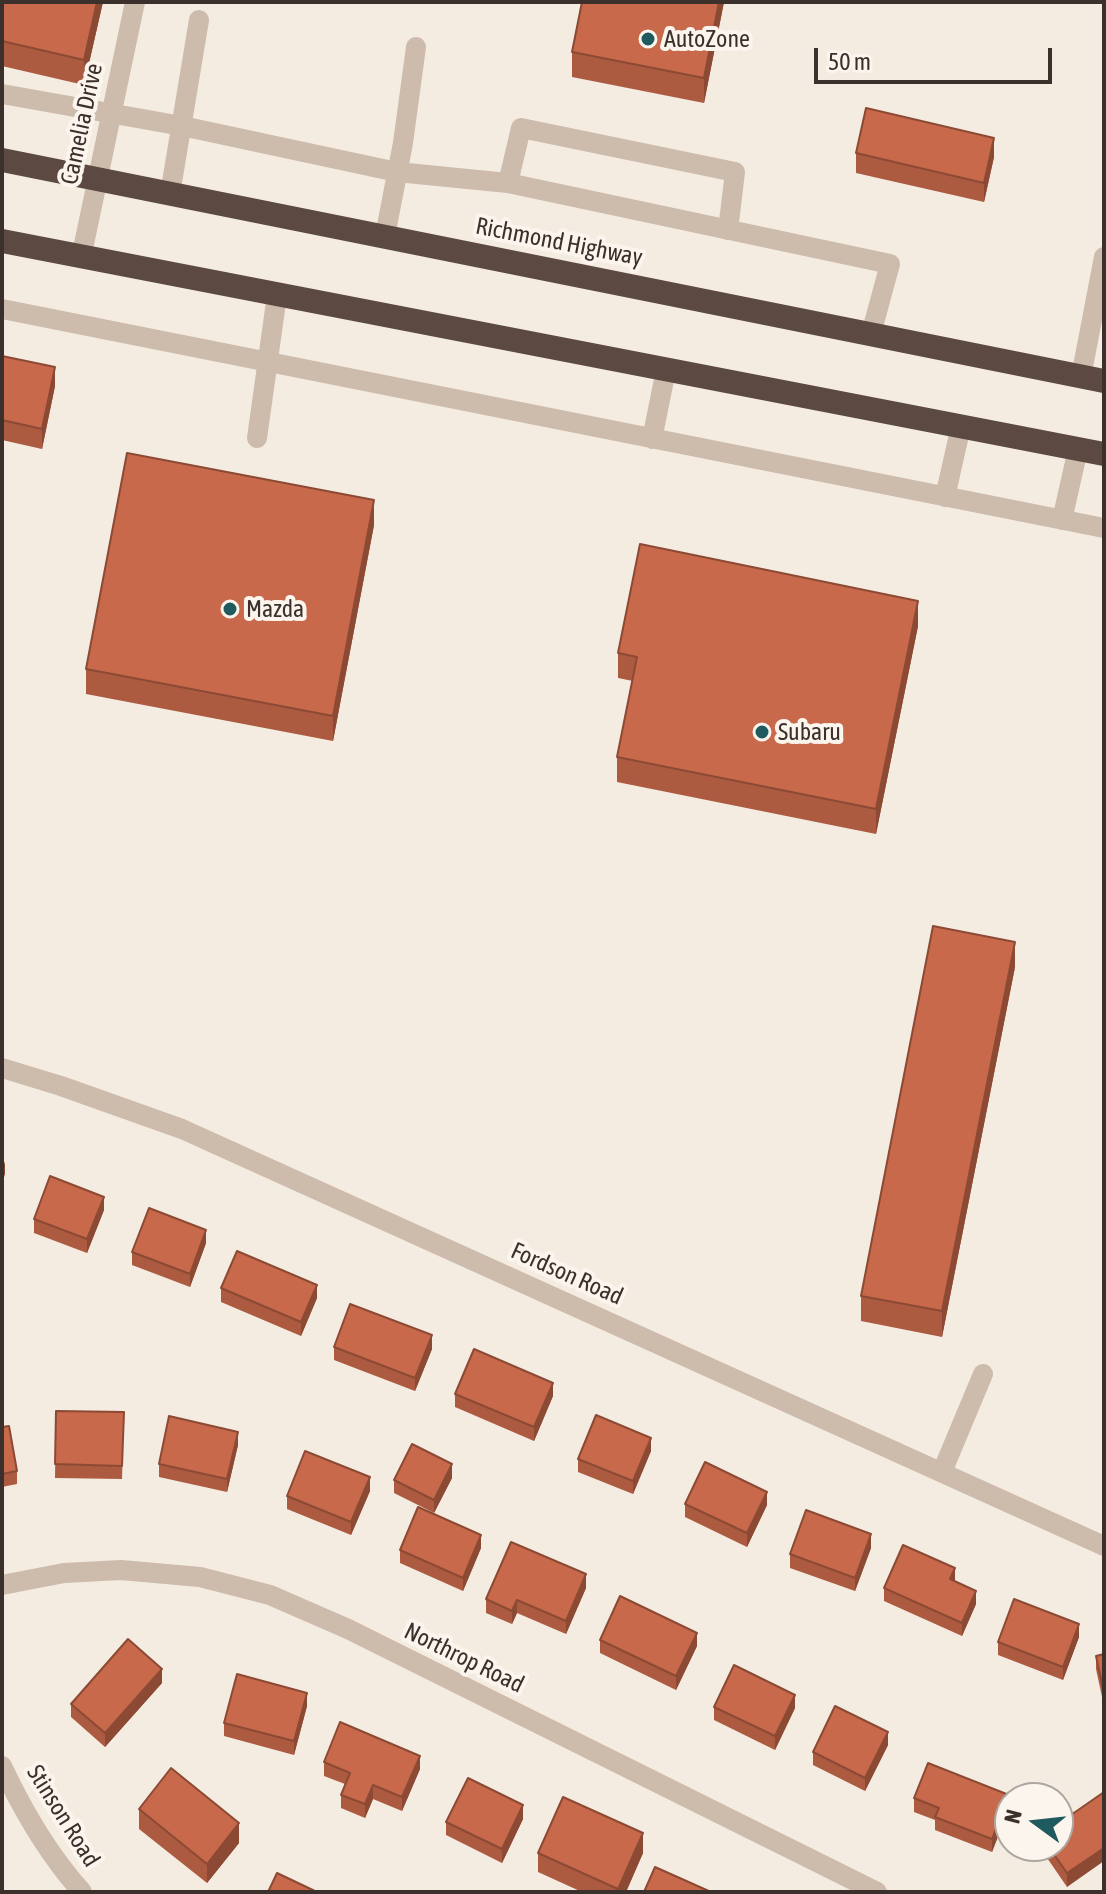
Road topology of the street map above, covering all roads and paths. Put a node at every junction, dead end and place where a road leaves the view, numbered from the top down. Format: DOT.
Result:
graph roads {
  1 [pos="135,2"];
  2 [pos="199,20"];
  3 [pos="416,47"];
  4 [pos="2,94"];
  5 [pos="111,116"];
  6 [pos="182,126"];
  7 [pos="2,160"];
  8 [pos="397,172"];
  9 [pos="96,179"];
  10 [pos="508,183"];
  11 [pos="170,194"];
  12 [pos="728,230"];
  13 [pos="385,236"];
  14 [pos="2,241"];
  15 [pos="1104,257"];
  16 [pos="81,258"];
  17 [pos="277,295"];
  18 [pos="2,309"];
  19 [pos="871,334"];
  20 [pos="269,362"];
  21 [pos="666,370"];
  22 [pos="1092,379"];
  23 [pos="961,426"];
  24 [pos="257,438"];
  25 [pos="652,439"];
  26 [pos="1078,449"];
  27 [pos="1104,454"];
  28 [pos="945,497"];
  29 [pos="1062,520"];
  30 [pos="1104,528"];
  31 [pos="2,1068"];
  32 [pos="983,1374"];
  33 [pos="942,1472"];
  34 [pos="1104,1546"];
  35 [pos="2,1585"];
  36 [pos="2,1766"];
  37 [pos="82,1892"];
  38 [pos="877,1892"];
  1 -- 5 [label="street, Camelia Drive"];
  2 -- 6 [label="street"];
  3 -- 8 [label="street"];
  4 -- 5 [label="street"];
  5 -- 6 [label="street"];
  5 -- 9 [label="street, Camelia Drive"];
  6 -- 8 [label="street"];
  6 -- 11 [label="street"];
  7 -- 9 [label="highway, Richmond Highway"];
  8 -- 10 [label="street"];
  8 -- 13 [label="street"];
  9 -- 11 [label="highway, Richmond Highway"];
  9 -- 16 [label="street, Camelia Drive"];
  10 -- 12 [label="street"];
  10 -- 12 [label="street"];
  11 -- 13 [label="highway, Richmond Highway"];
  12 -- 19 [label="street"];
  13 -- 19 [label="highway, Richmond Highway"];
  14 -- 16 [label="highway"];
  15 -- 22 [label="street"];
  16 -- 17 [label="highway"];
  17 -- 20 [label="street"];
  17 -- 21 [label="highway"];
  18 -- 20 [label="street"];
  19 -- 22 [label="highway, Richmond Highway"];
  20 -- 24 [label="street"];
  20 -- 25 [label="street"];
  21 -- 23 [label="highway"];
  21 -- 25 [label="street"];
  23 -- 26 [label="highway"];
  23 -- 28 [label="street"];
  25 -- 28 [label="street"];
  26 -- 27 [label="highway"];
  26 -- 29 [label="street"];
  28 -- 29 [label="street"];
  29 -- 30 [label="street"];
  31 -- 33 [label="street, Fordson Road"];
  32 -- 33 [label="street"];
  33 -- 34 [label="street, Fordson Road"];
  35 -- 38 [label="street, Northrop Road"];
  36 -- 37 [label="street, Stinson Road"];
}
